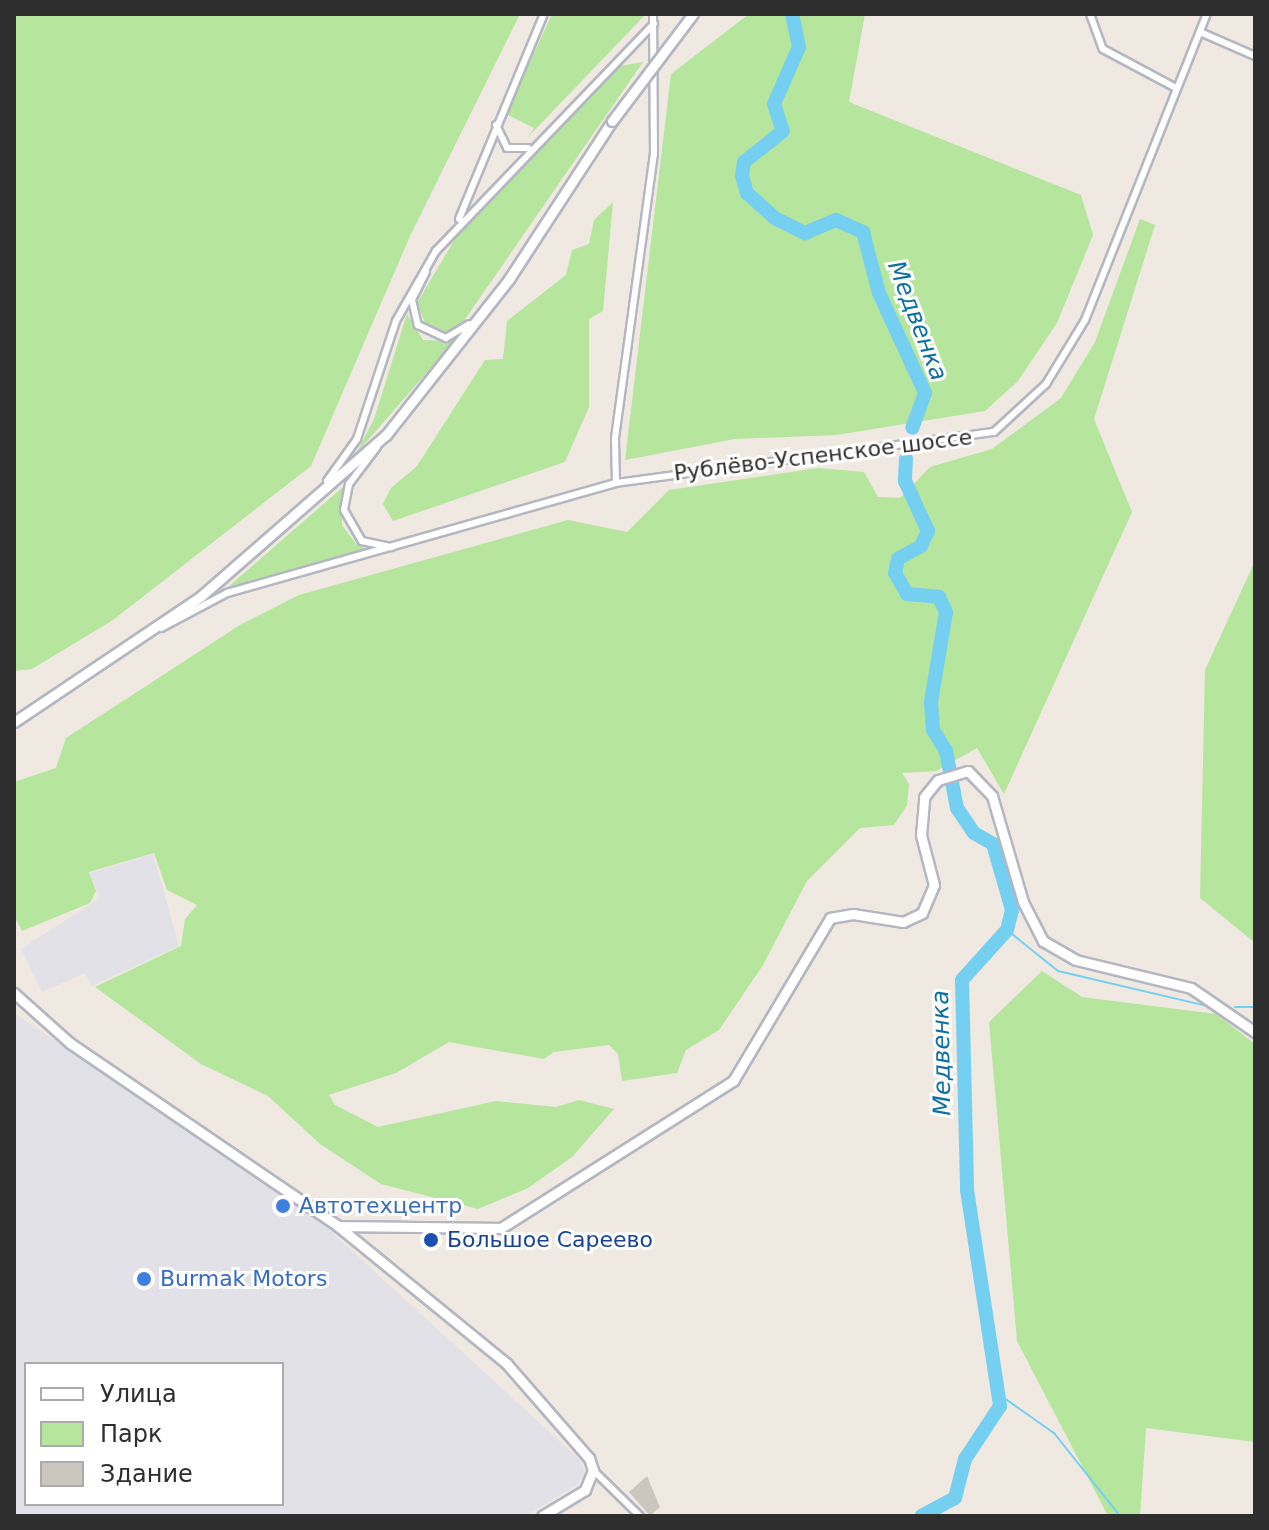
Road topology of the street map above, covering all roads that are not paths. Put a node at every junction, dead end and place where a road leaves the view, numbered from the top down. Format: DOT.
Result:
graph roads {
  1 [pos="544,14"];
  2 [pos="653,14"];
  3 [pos="693,14"];
  4 [pos="1090,14"];
  5 [pos="1207,14"];
  6 [pos="654,24"];
  7 [pos="1200,32"];
  8 [pos="1255,56"];
  9 [pos="1176,88"];
  10 [pos="497,121"];
  11 [pos="536,142"];
  12 [pos="456,226"];
  13 [pos="436,251"];
  14 [pos="509,279"];
  15 [pos="386,435"];
  16 [pos="616,483"];
  17 [pos="286,525"];
  18 [pos="398,547"];
  19 [pos="154,632"];
  20 [pos="14,722"];
  21 [pos="14,993"];
  22 [pos="1255,1032"];
  23 [pos="338,1226"];
  24 [pos="593,1470"];
  25 [pos="542,1516"];
  26 [pos="640,1516"];
  1 -- 10 [label="street"];
  2 -- 6 [label="street"];
  3 -- 14 [label="main road, Рублёво-Успенское шоссе, bridge"];
  4 -- 9 [label="street"];
  5 -- 7 [label="street, Рублёво-Успенское шоссе"];
  6 -- 11 [label="street"];
  6 -- 16 [label="street"];
  7 -- 8 [label="street"];
  7 -- 9 [label="street, Рублёво-Успенское шоссе"];
  9 -- 16 [label="street, Рублёво-Успенское шоссе"];
  10 -- 11 [label="street"];
  10 -- 12 [label="street"];
  11 -- 12 [label="street"];
  12 -- 13 [label="street"];
  13 -- 14 [label="street"];
  13 -- 17 [label="street"];
  14 -- 15 [label="main road, Рублёво-Успенское шоссе"];
  15 -- 17 [label="main road, Рублёво-Успенское шоссе"];
  15 -- 18 [label="street"];
  16 -- 18 [label="street, Рублёво-Успенское шоссе"];
  17 -- 19 [label="main road, Рублёво-Успенское шоссе"];
  18 -- 19 [label="street, Рублёво-Успенское шоссе"];
  19 -- 20 [label="main road, Рублёво-Успенское шоссе"];
  21 -- 23 [label="main road"];
  22 -- 23 [label="main road"];
  23 -- 24 [label="main road"];
  24 -- 25 [label="main road"];
  24 -- 26 [label="street"];
}
